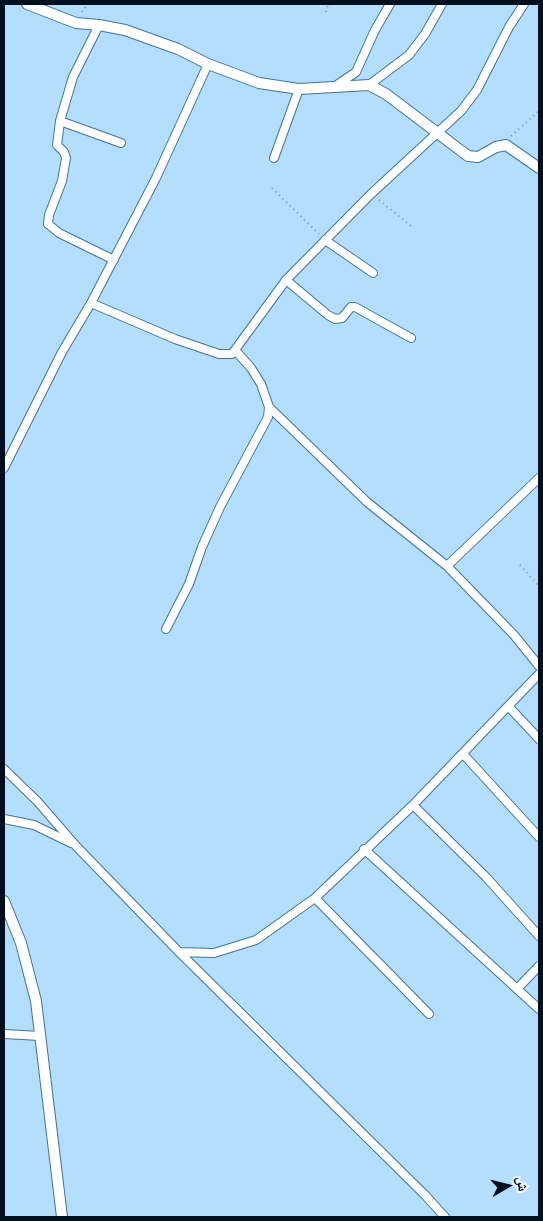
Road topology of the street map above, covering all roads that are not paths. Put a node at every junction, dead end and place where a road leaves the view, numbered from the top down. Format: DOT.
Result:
graph roads {
  1 [pos="390,4"];
  2 [pos="442,4"];
  3 [pos="524,4"];
  4 [pos="32,5"];
  5 [pos="99,25"];
  6 [pos="208,64"];
  7 [pos="369,85"];
  8 [pos="331,89"];
  9 [pos="299,90"];
  10 [pos="60,121"];
  11 [pos="436,133"];
  12 [pos="121,143"];
  13 [pos="274,158"];
  14 [pos="539,168"];
  15 [pos="325,240"];
  16 [pos="114,260"];
  17 [pos="373,272"];
  18 [pos="286,280"];
  19 [pos="91,303"];
  20 [pos="411,338"];
  21 [pos="235,350"];
  22 [pos="269,407"];
  23 [pos="4,468"];
  24 [pos="539,478"];
  25 [pos="447,566"];
  26 [pos="166,629"];
  27 [pos="539,666"];
  28 [pos="539,674"];
  29 [pos="509,707"];
  30 [pos="539,739"];
  31 [pos="464,755"];
  32 [pos="4,769"];
  33 [pos="413,805"];
  34 [pos="4,819"];
  35 [pos="539,837"];
  36 [pos="77,847"];
  37 [pos="364,849"];
  38 [pos="315,898"];
  39 [pos="4,901"];
  40 [pos="539,936"];
  41 [pos="179,952"];
  42 [pos="539,966"];
  43 [pos="517,989"];
  44 [pos="539,1009"];
  45 [pos="429,1014"];
  46 [pos="4,1034"];
  47 [pos="40,1036"];
  48 [pos="62,1217"];
  49 [pos="445,1217"];
  1 -- 8 [label="street"];
  2 -- 7 [label="street"];
  3 -- 11 [label="street"];
  4 -- 5 [label="street"];
  5 -- 6 [label="street"];
  5 -- 10 [label="street"];
  6 -- 9 [label="street"];
  6 -- 16 [label="street"];
  7 -- 8 [label="street"];
  7 -- 11 [label="street"];
  8 -- 9 [label="street"];
  9 -- 13 [label="street"];
  10 -- 12 [label="street"];
  10 -- 16 [label="street"];
  11 -- 14 [label="street"];
  11 -- 15 [label="street"];
  15 -- 17 [label="street"];
  15 -- 18 [label="street"];
  16 -- 19 [label="street"];
  18 -- 20 [label="street"];
  18 -- 21 [label="street"];
  19 -- 21 [label="street"];
  19 -- 23 [label="street"];
  21 -- 22 [label="street"];
  22 -- 25 [label="street"];
  22 -- 26 [label="street"];
  24 -- 25 [label="street"];
  25 -- 27 [label="street"];
  28 -- 29 [label="street"];
  29 -- 30 [label="street"];
  29 -- 31 [label="street"];
  31 -- 33 [label="street"];
  31 -- 35 [label="street"];
  32 -- 36 [label="street"];
  33 -- 37 [label="street"];
  33 -- 40 [label="street"];
  34 -- 36 [label="street"];
  36 -- 41 [label="street"];
  37 -- 38 [label="street"];
  37 -- 43 [label="street"];
  38 -- 41 [label="street"];
  38 -- 45 [label="street"];
  39 -- 47 [label="street"];
  41 -- 49 [label="street"];
  42 -- 43 [label="street"];
  43 -- 44 [label="street"];
  46 -- 47 [label="street"];
  47 -- 48 [label="street"];
}
